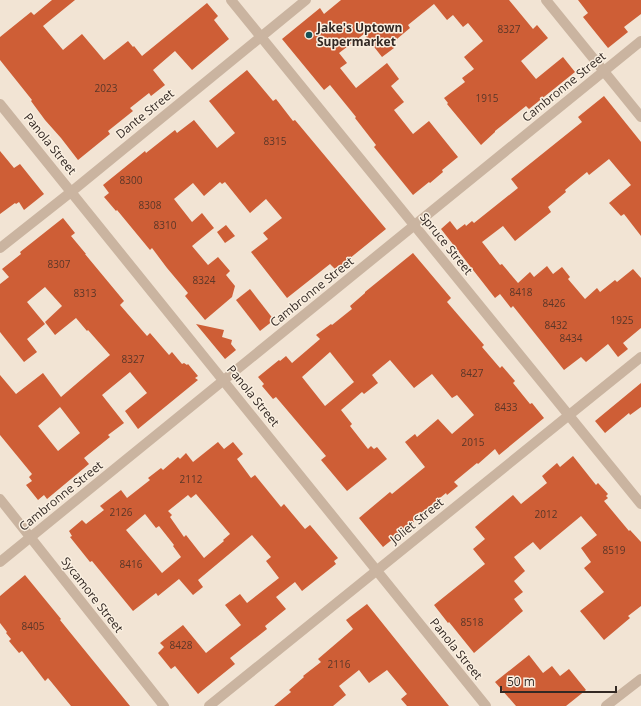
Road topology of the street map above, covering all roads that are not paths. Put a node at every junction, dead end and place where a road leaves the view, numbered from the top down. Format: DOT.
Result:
graph roads {
  1 [pos="231,0"];
  2 [pos="306,0"];
  3 [pos="546,0"];
  4 [pos="261,37"];
  5 [pos="641,41"];
  6 [pos="604,72"];
  7 [pos="0,104"];
  8 [pos="641,117"];
  9 [pos="71,192"];
  10 [pos="414,225"];
  11 [pos="0,248"];
  12 [pos="641,356"];
  13 [pos="224,380"];
  14 [pos="569,415"];
  15 [pos="0,500"];
  16 [pos="641,504"];
  17 [pos="30,537"];
  18 [pos="0,562"];
  19 [pos="377,570"];
  20 [pos="641,679"];
  21 [pos="164,706"];
  22 [pos="210,706"];
  23 [pos="486,706"];
  24 [pos="606,706"];
  1 -- 4 [label="street, Spruce Street"];
  2 -- 4 [label="street, Dante Street"];
  3 -- 6 [label="street"];
  4 -- 9 [label="street, Dante Street"];
  4 -- 10 [label="street, Spruce Street"];
  5 -- 6 [label="street, Cambronne Street"];
  6 -- 8 [label="street"];
  6 -- 10 [label="street, Cambronne Street"];
  7 -- 9 [label="street, Panola Street"];
  9 -- 11 [label="street, Dante Street"];
  9 -- 13 [label="street, Panola Street"];
  10 -- 13 [label="street, Cambronne Street"];
  10 -- 14 [label="street, Spruce Street"];
  12 -- 14 [label="street, Joliet Street"];
  13 -- 17 [label="street, Cambronne Street"];
  13 -- 19 [label="street, Panola Street"];
  14 -- 16 [label="street, Spruce Street"];
  14 -- 19 [label="street, Joliet Street"];
  15 -- 17 [label="street, Sycamore Street"];
  17 -- 18 [label="street, Cambronne Street"];
  17 -- 21 [label="street, Sycamore Street"];
  19 -- 22 [label="street, Joliet Street"];
  19 -- 23 [label="street, Panola Street"];
  20 -- 24 [label="street"];
}
